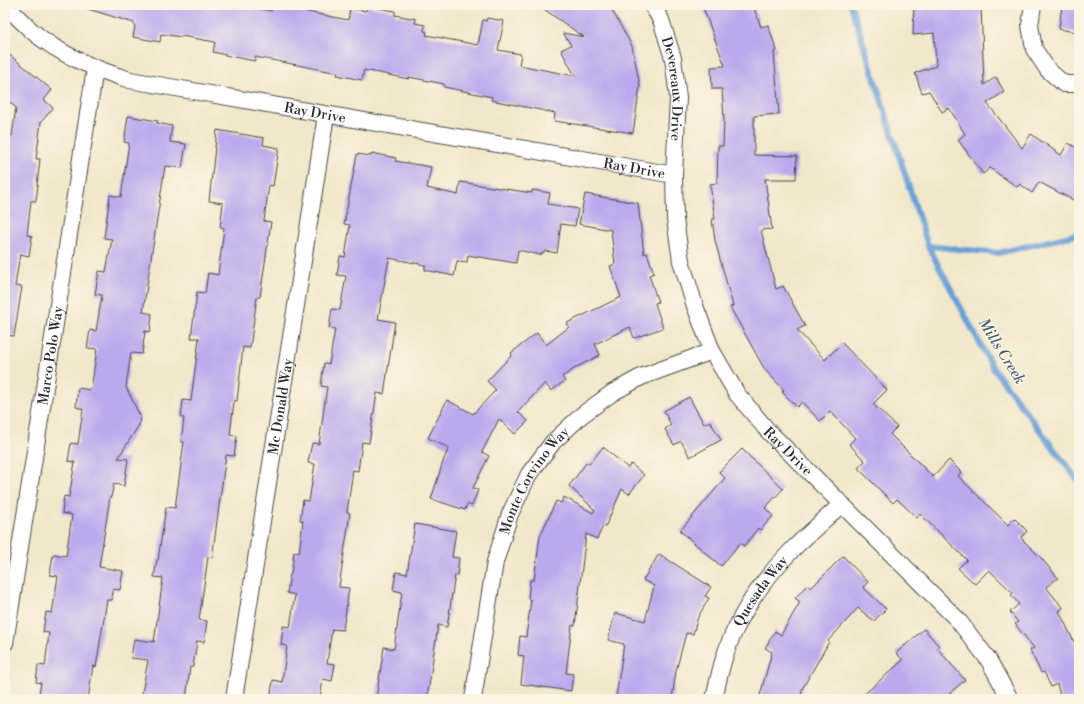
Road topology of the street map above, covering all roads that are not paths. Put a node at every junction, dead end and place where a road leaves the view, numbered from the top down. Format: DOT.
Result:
graph roads {
  1 [pos="6,5"];
  2 [pos="652,5"];
  3 [pos="1033,5"];
  4 [pos="95,69"];
  5 [pos="1079,84"];
  6 [pos="326,114"];
  7 [pos="674,175"];
  8 [pos="712,352"];
  9 [pos="842,504"];
  10 [pos="5,643"];
  11 [pos="234,699"];
  12 [pos="473,699"];
  13 [pos="714,699"];
  14 [pos="1010,699"];
  1 -- 4 [label="street, Ray Drive"];
  2 -- 7 [label="street, Devereaux Drive"];
  3 -- 5 [label="street"];
  4 -- 6 [label="street, Ray Drive"];
  4 -- 10 [label="street, Marco Polo Way"];
  6 -- 7 [label="street, Ray Drive"];
  6 -- 11 [label="street, Mc Donald Way"];
  7 -- 8 [label="street, Ray Drive"];
  8 -- 9 [label="street, Ray Drive"];
  8 -- 12 [label="street, Monte Corvino Way"];
  9 -- 13 [label="street, Quesada Way"];
  9 -- 14 [label="street, Ray Drive"];
}
